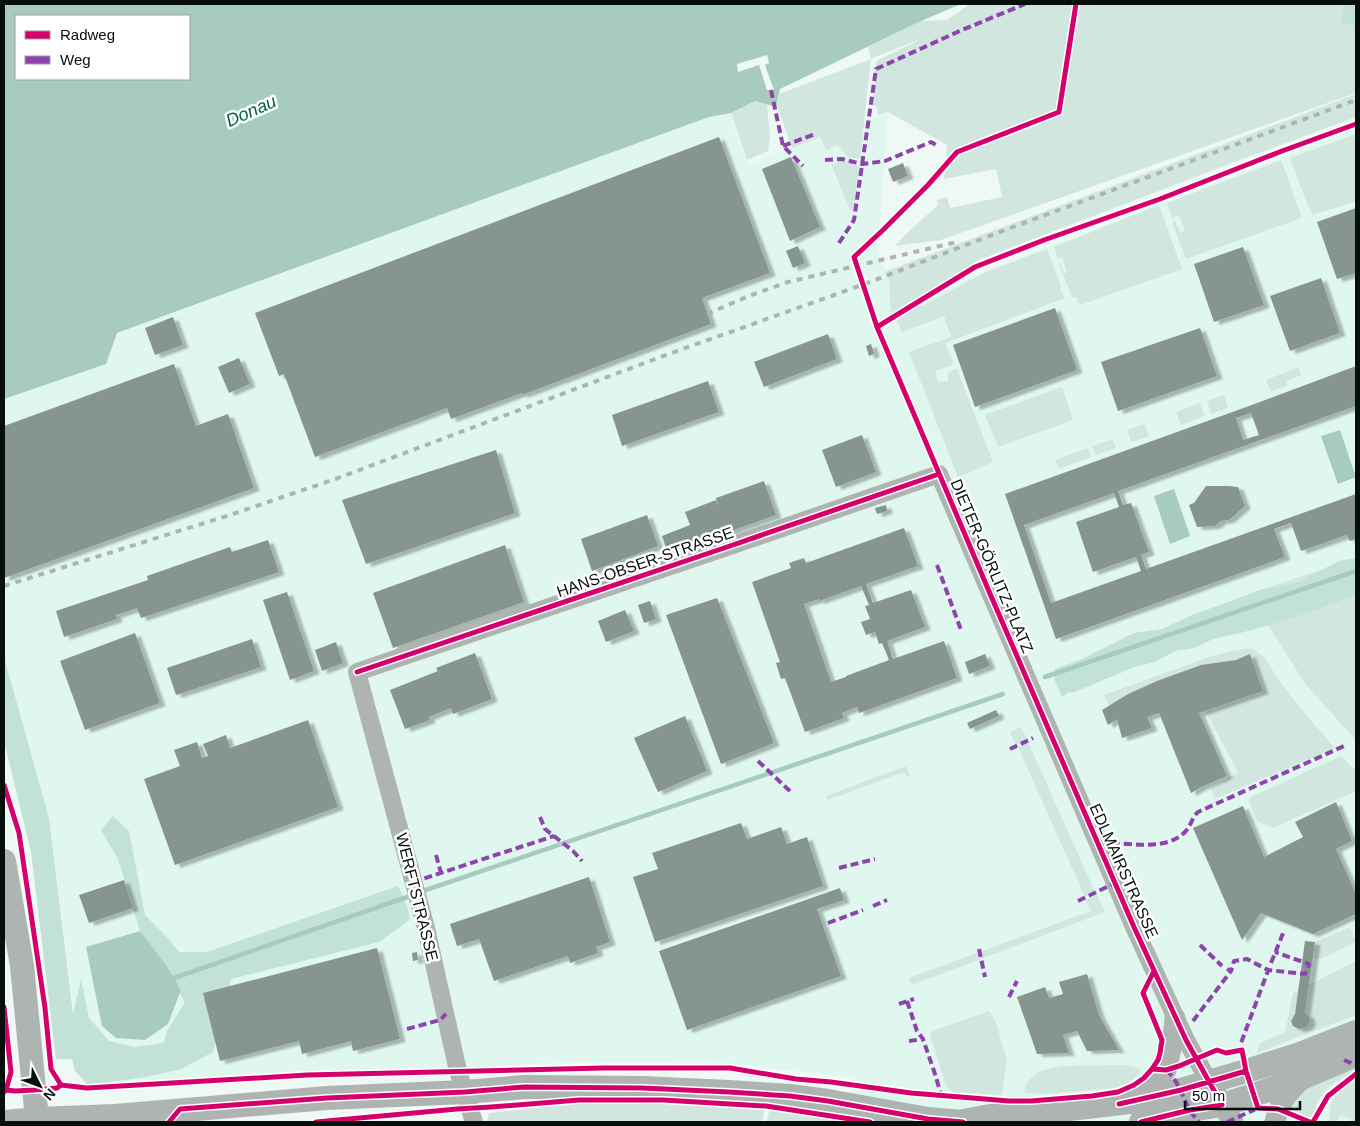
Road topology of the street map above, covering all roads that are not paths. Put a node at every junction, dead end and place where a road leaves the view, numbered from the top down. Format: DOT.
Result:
graph roads {
  1 [pos="940,474"];
  2 [pos="1022,667"];
  3 [pos="357,672"];
  4 [pos="4,861"];
  5 [pos="1175,1018"];
  6 [pos="1356,1032"];
  7 [pos="1356,1054"];
  8 [pos="1304,1077"];
  9 [pos="1209,1082"];
  10 [pos="465,1092"];
  11 [pos="1143,1098"];
  12 [pos="1227,1114"];
  13 [pos="179,1116"];
  14 [pos="1035,1118"];
  15 [pos="37,1121"];
  16 [pos="5,1122"];
  17 [pos="474,1122"];
  18 [pos="958,1122"];
  19 [pos="963,1122"];
  20 [pos="1140,1122"];
  21 [pos="1275,1122"];
  1 -- 2 [label="street, DIETER-GÖRLITZ-PLATZ"];
  1 -- 3 [label="street, HANS-OBSER-STRASSE"];
  2 -- 5 [label="street, EDLMAIRSTRASSE"];
  3 -- 10 [label="street, WERFTSTRASSE"];
  4 -- 15 [label="main road"];
  5 -- 9 [label="street, EDLMAIRSTRASSE"];
  5 -- 11 [label="street"];
  6 -- 9 [label="main road"];
  7 -- 8 [label="main road"];
  8 -- 12 [label="main road"];
  8 -- 21 [label="street"];
  9 -- 11 [label="main road"];
  9 -- 12 [label="street"];
  10 -- 13 [label="main road"];
  10 -- 17 [label="street, WERFTSTRASSE"];
  10 -- 18 [label="main road"];
  11 -- 14 [label="main road"];
  12 -- 20 [label="main road"];
  13 -- 15 [label="main road"];
  14 -- 18 [label="main road"];
  15 -- 16 [label="main road"];
  18 -- 19 [label="main road"];
}
